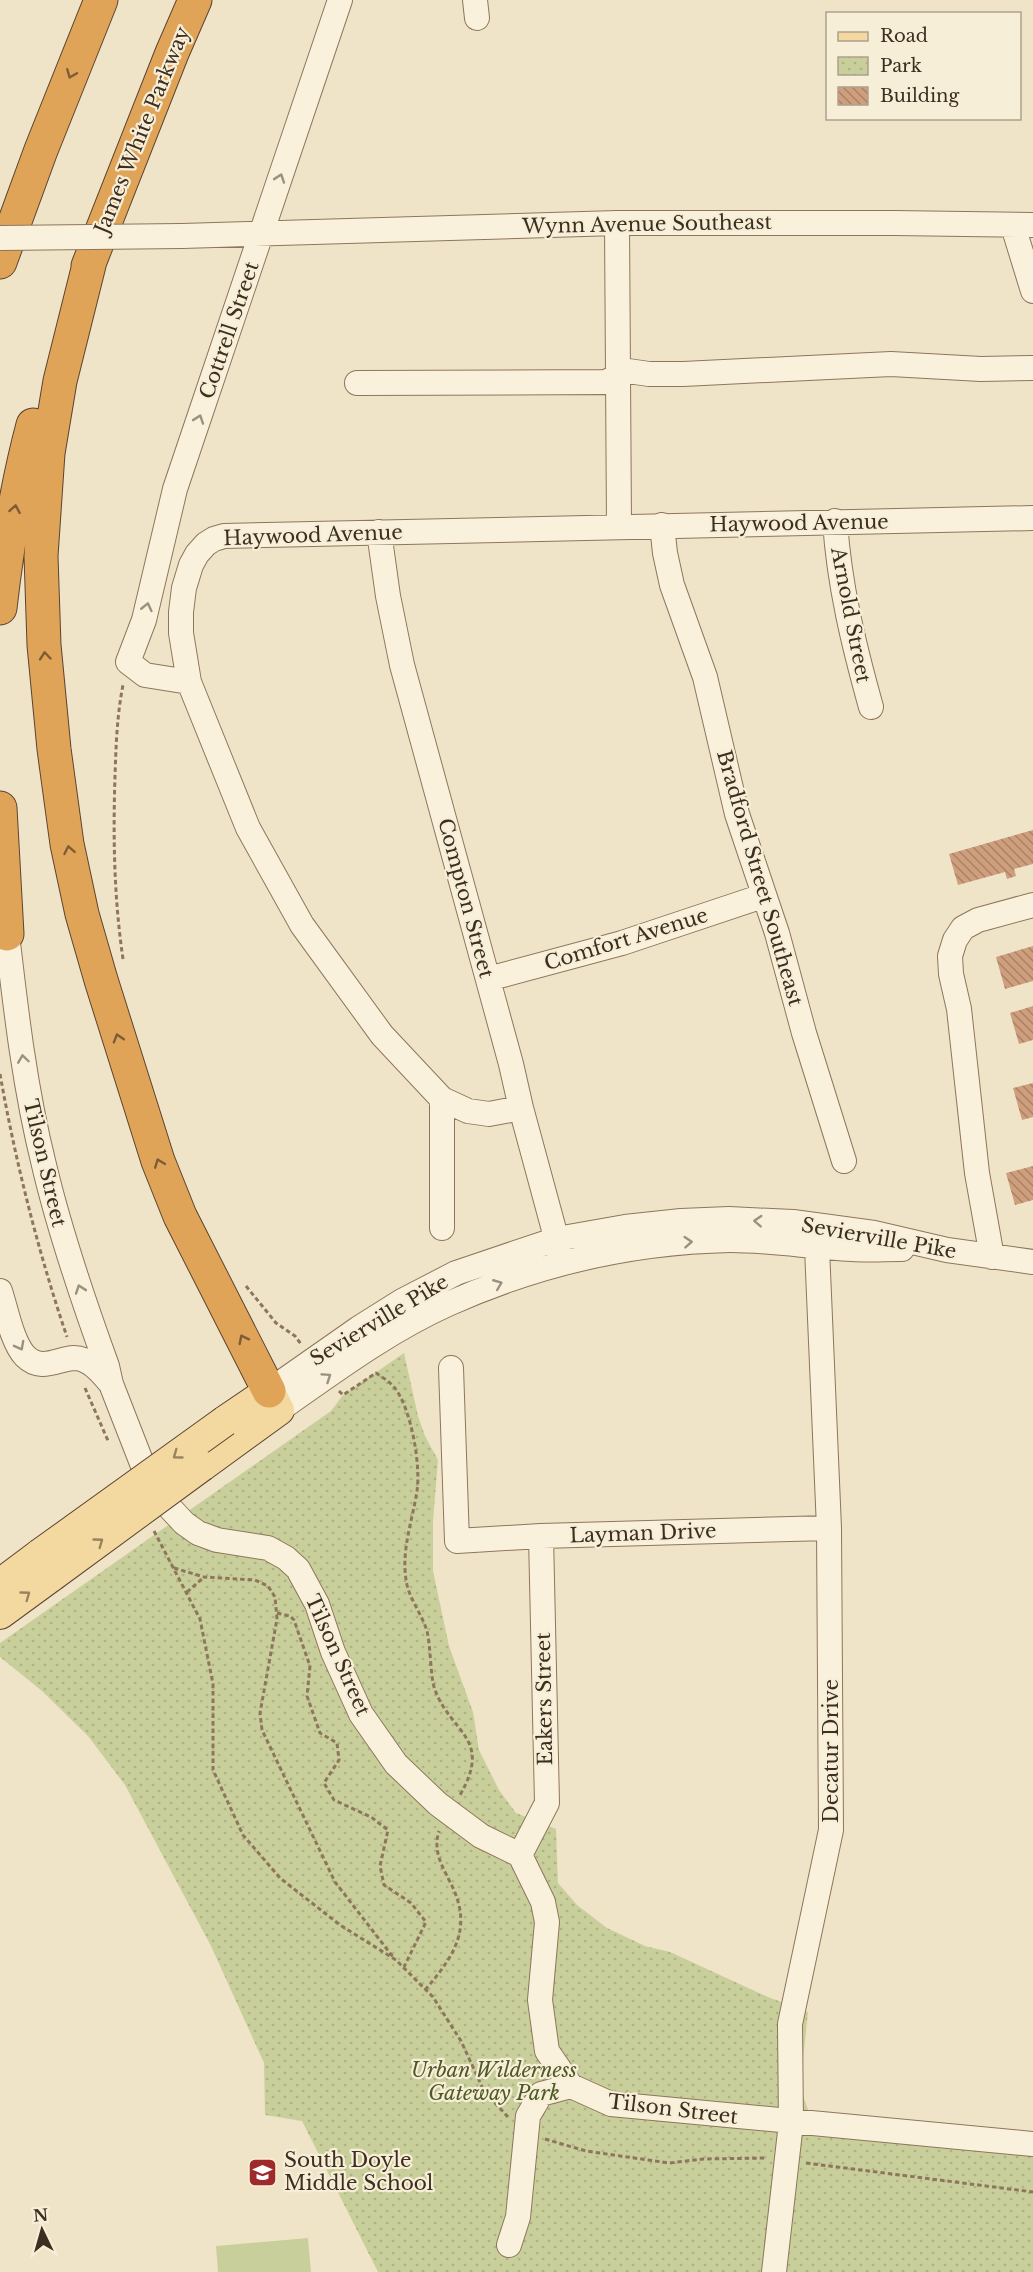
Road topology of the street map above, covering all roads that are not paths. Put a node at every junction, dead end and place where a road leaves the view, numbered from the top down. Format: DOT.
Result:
graph roads {
  1 [pos="101,0"];
  2 [pos="195,0"];
  3 [pos="340,0"];
  4 [pos="617,223"];
  5 [pos="1023,226"];
  6 [pos="261,234"];
  7 [pos="0,238"];
  8 [pos="90,261"];
  9 [pos="0,262"];
  10 [pos="1033,291"];
  11 [pos="1033,368"];
  12 [pos="617,375"];
  13 [pos="357,383"];
  14 [pos="1033,518"];
  15 [pos="835,521"];
  16 [pos="662,525"];
  17 [pos="619,526"];
  18 [pos="379,532"];
  19 [pos="0,608"];
  20 [pos="189,682"];
  21 [pos="871,708"];
  22 [pos="0,808"];
  23 [pos="763,896"];
  24 [pos="1033,905"];
  25 [pos="7,934"];
  26 [pos="488,979"];
  27 [pos="442,1099"];
  28 [pos="521,1108"];
  29 [pos="844,1161"];
  30 [pos="441,1228"];
  31 [pos="817,1235"];
  32 [pos="557,1239"];
  33 [pos="993,1257"];
  34 [pos="1033,1262"];
  35 [pos="563,1263"];
  36 [pos="0,1291"];
  37 [pos="91,1321"];
  38 [pos="74,1358"];
  39 [pos="321,1367"];
  40 [pos="451,1368"];
  41 [pos="111,1384"];
  42 [pos="274,1400"];
  43 [pos="829,1528"];
  44 [pos="541,1536"];
  45 [pos="46,1565"];
  46 [pos="0,1584"];
  47 [pos="0,1614"];
  48 [pos="520,1855"];
  49 [pos="571,2086"];
  50 [pos="791,2123"];
  51 [pos="1033,2144"];
  52 [pos="509,2245"];
  53 [pos="774,2272"];
  1 -- 9 [label="highway, one-way"];
  2 -- 8 [label="highway, James White Parkway"];
  6 -- 3 [label="street, Cottrell Street, one-way"];
  4 -- 5 [label="street, Wynn Avenue Southeast"];
  4 -- 6 [label="street, Wynn Avenue Southeast"];
  4 -- 12 [label="street"];
  5 -- 10 [label="street"];
  6 -- 7 [label="street, Wynn Avenue Southeast, bridge"];
  20 -- 6 [label="street, Cottrell Street, one-way"];
  19 -- 8 [label="highway, one-way"];
  42 -- 8 [label="highway, one-way"];
  11 -- 12 [label="street"];
  12 -- 13 [label="street"];
  12 -- 17 [label="street"];
  14 -- 15 [label="street, Haywood Avenue"];
  15 -- 16 [label="street, Haywood Avenue"];
  15 -- 21 [label="street, Arnold Street"];
  16 -- 17 [label="street, Haywood Avenue"];
  16 -- 23 [label="street, Bradford Street Southeast"];
  17 -- 18 [label="street, Haywood Avenue"];
  18 -- 20 [label="street, Haywood Avenue"];
  18 -- 26 [label="street, Compton Street"];
  20 -- 27 [label="street, Haywood Avenue"];
  22 -- 25 [label="highway"];
  23 -- 26 [label="street, Comfort Avenue"];
  23 -- 29 [label="street, Bradford Street Southeast"];
  24 -- 33 [label="street"];
  37 -- 25 [label="street, Tilson Street, one-way"];
  26 -- 28 [label="street, Compton Street"];
  27 -- 28 [label="street, Haywood Avenue"];
  27 -- 30 [label="street"];
  28 -- 32 [label="street, Compton Street"];
  31 -- 32 [label="street, Sevierville Pike, one-way"];
  31 -- 33 [label="street, Sevierville Pike"];
  35 -- 31 [label="street, Sevierville Pike, one-way"];
  31 -- 43 [label="street, Decatur Drive"];
  32 -- 35 [label="street, Compton Street"];
  32 -- 39 [label="street, Sevierville Pike"];
  33 -- 34 [label="street, Sevierville Pike"];
  39 -- 35 [label="street, Sevierville Pike, one-way"];
  36 -- 38 [label="street, one-way"];
  37 -- 38 [label="street"];
  37 -- 41 [label="street, Tilson Street"];
  38 -- 41 [label="street, Tilson Street"];
  39 -- 42 [label="street, Sevierville Pike"];
  40 -- 44 [label="street, Layman Drive"];
  41 -- 48 [label="street, Tilson Street"];
  45 -- 42 [label="main road, Sevierville Pike, one-way, bridge"];
  42 -- 45 [label="main road, Sevierville Pike, one-way, bridge"];
  43 -- 44 [label="street, Layman Drive"];
  43 -- 50 [label="street, Decatur Drive"];
  44 -- 48 [label="street, Eakers Street"];
  45 -- 46 [label="main road, Sevierville Pike"];
  47 -- 45 [label="main road, Sevierville Pike, one-way"];
  48 -- 49 [label="street"];
  49 -- 50 [label="street, Tilson Street"];
  49 -- 52 [label="street"];
  50 -- 51 [label="street, Tilson Street"];
  50 -- 53 [label="street, Decatur Drive"];
}
